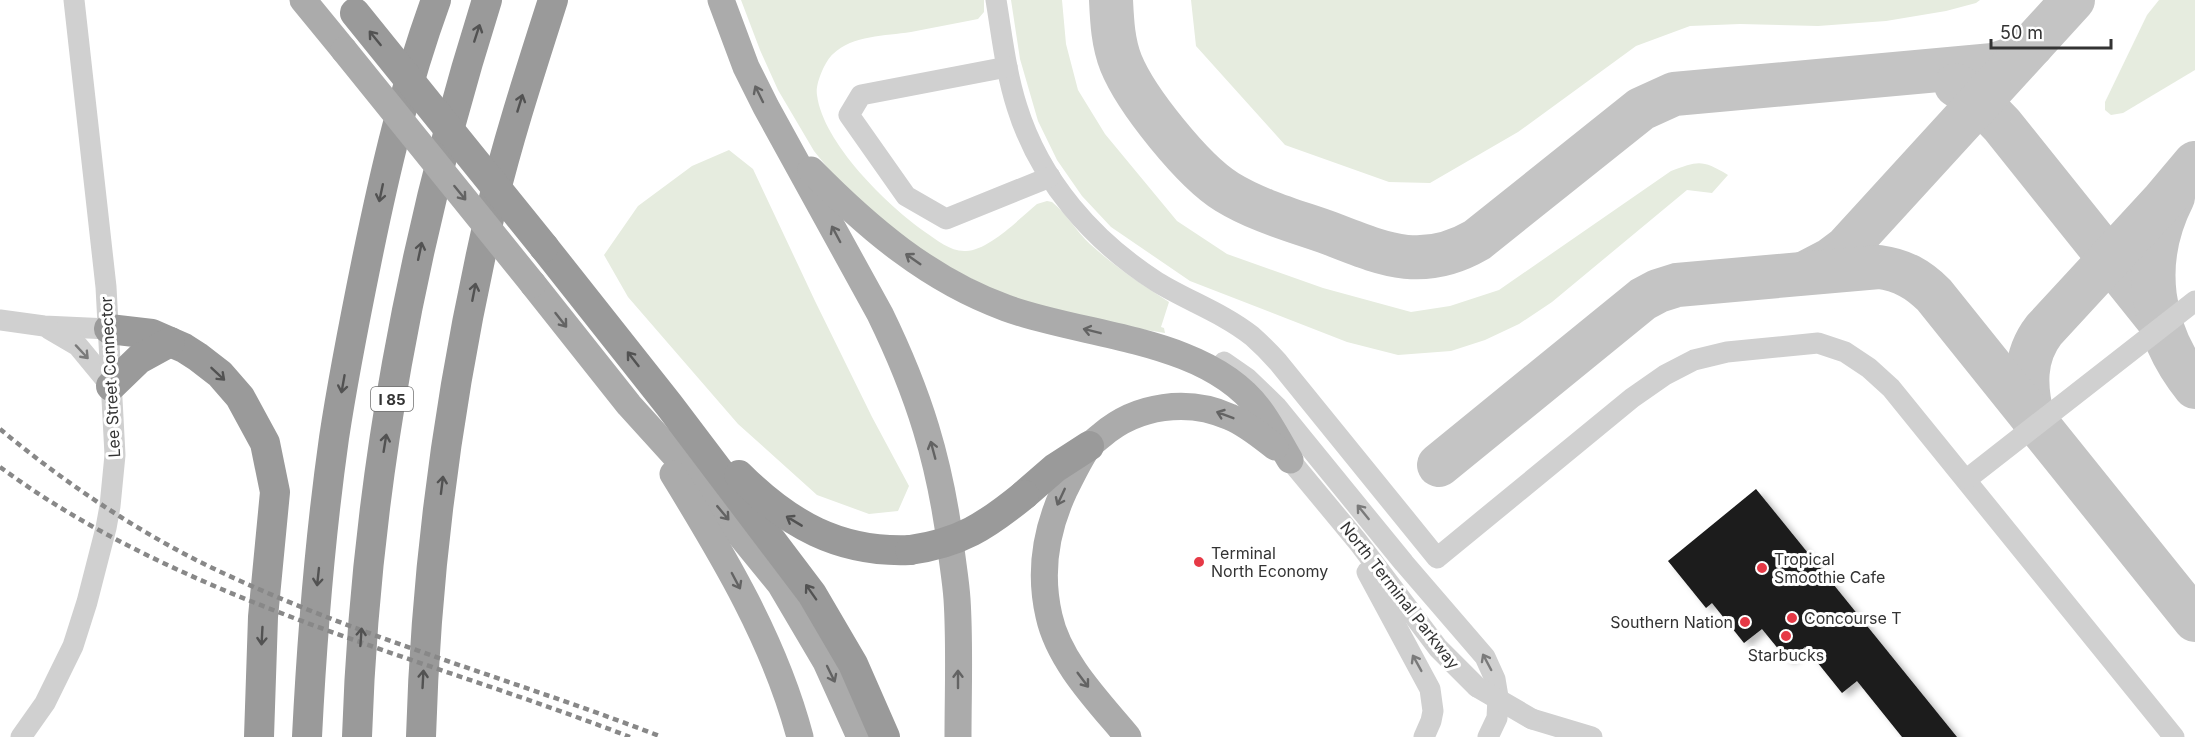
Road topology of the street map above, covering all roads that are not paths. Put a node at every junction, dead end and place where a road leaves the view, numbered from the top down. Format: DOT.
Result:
graph roads {
  1 [pos="74,0"];
  2 [pos="303,0"];
  3 [pos="426,0"];
  4 [pos="436,0"];
  5 [pos="487,0"];
  6 [pos="553,0"];
  7 [pos="721,0"];
  8 [pos="996,0"];
  9 [pos="350,6"];
  10 [pos="420,44"];
  11 [pos="1007,68"];
  12 [pos="788,145"];
  13 [pos="1050,177"];
  14 [pos="2195,301"];
  15 [pos="0,320"];
  16 [pos="44,326"];
  17 [pos="109,329"];
  18 [pos="170,342"];
  19 [pos="1135,342"];
  20 [pos="111,386"];
  21 [pos="629,405"];
  22 [pos="669,405"];
  23 [pos="1089,446"];
  24 [pos="1290,459"];
  25 [pos="1967,479"];
  26 [pos="1333,511"];
  27 [pos="21,737"];
  28 [pos="259,737"];
  29 [pos="307,737"];
  30 [pos="357,737"];
  31 [pos="420,737"];
  32 [pos="800,737"];
  33 [pos="860,737"];
  34 [pos="885,737"];
  35 [pos="958,737"];
  36 [pos="1128,737"];
  37 [pos="1424,737"];
  38 [pos="1488,737"];
  39 [pos="1592,737"];
  40 [pos="2175,737"];
  1 -- 17 [label="street, Lee Street Connector"];
  2 -- 21 [label="main road, one-way, bridge"];
  3 -- 10 [label="highway"];
  4 -- 10 [label="highway"];
  30 -- 5 [label="highway, I 85, one-way"];
  31 -- 6 [label="highway, one-way"];
  12 -- 7 [label="main road, one-way"];
  8 -- 11 [label="street"];
  22 -- 9 [label="highway, one-way, bridge"];
  10 -- 29 [label="highway, one-way"];
  11 -- 13 [label="street"];
  11 -- 13 [label="street"];
  19 -- 12 [label="main road, one-way"];
  35 -- 12 [label="main road, one-way"];
  13 -- 25 [label="street"];
  14 -- 25 [label="street"];
  15 -- 16 [label="street"];
  16 -- 17 [label="street"];
  16 -- 20 [label="street, one-way"];
  17 -- 18 [label="highway"];
  17 -- 20 [label="street, Lee Street Connector"];
  18 -- 20 [label="highway"];
  18 -- 28 [label="highway, one-way"];
  19 -- 24 [label="main road"];
  38 -- 19 [label="street, one-way"];
  20 -- 27 [label="street, Lee Street Connector"];
  21 -- 32 [label="main road, one-way"];
  21 -- 33 [label="main road, one-way"];
  23 -- 22 [label="highway, one-way, bridge"];
  34 -- 22 [label="highway, one-way"];
  24 -- 23 [label="main road, one-way"];
  23 -- 36 [label="main road, one-way"];
  24 -- 26 [label="street, North Terminal Parkway"];
  25 -- 40 [label="street"];
  37 -- 26 [label="street, one-way"];
  26 -- 39 [label="street, North Terminal Parkway, bridge"];
}
